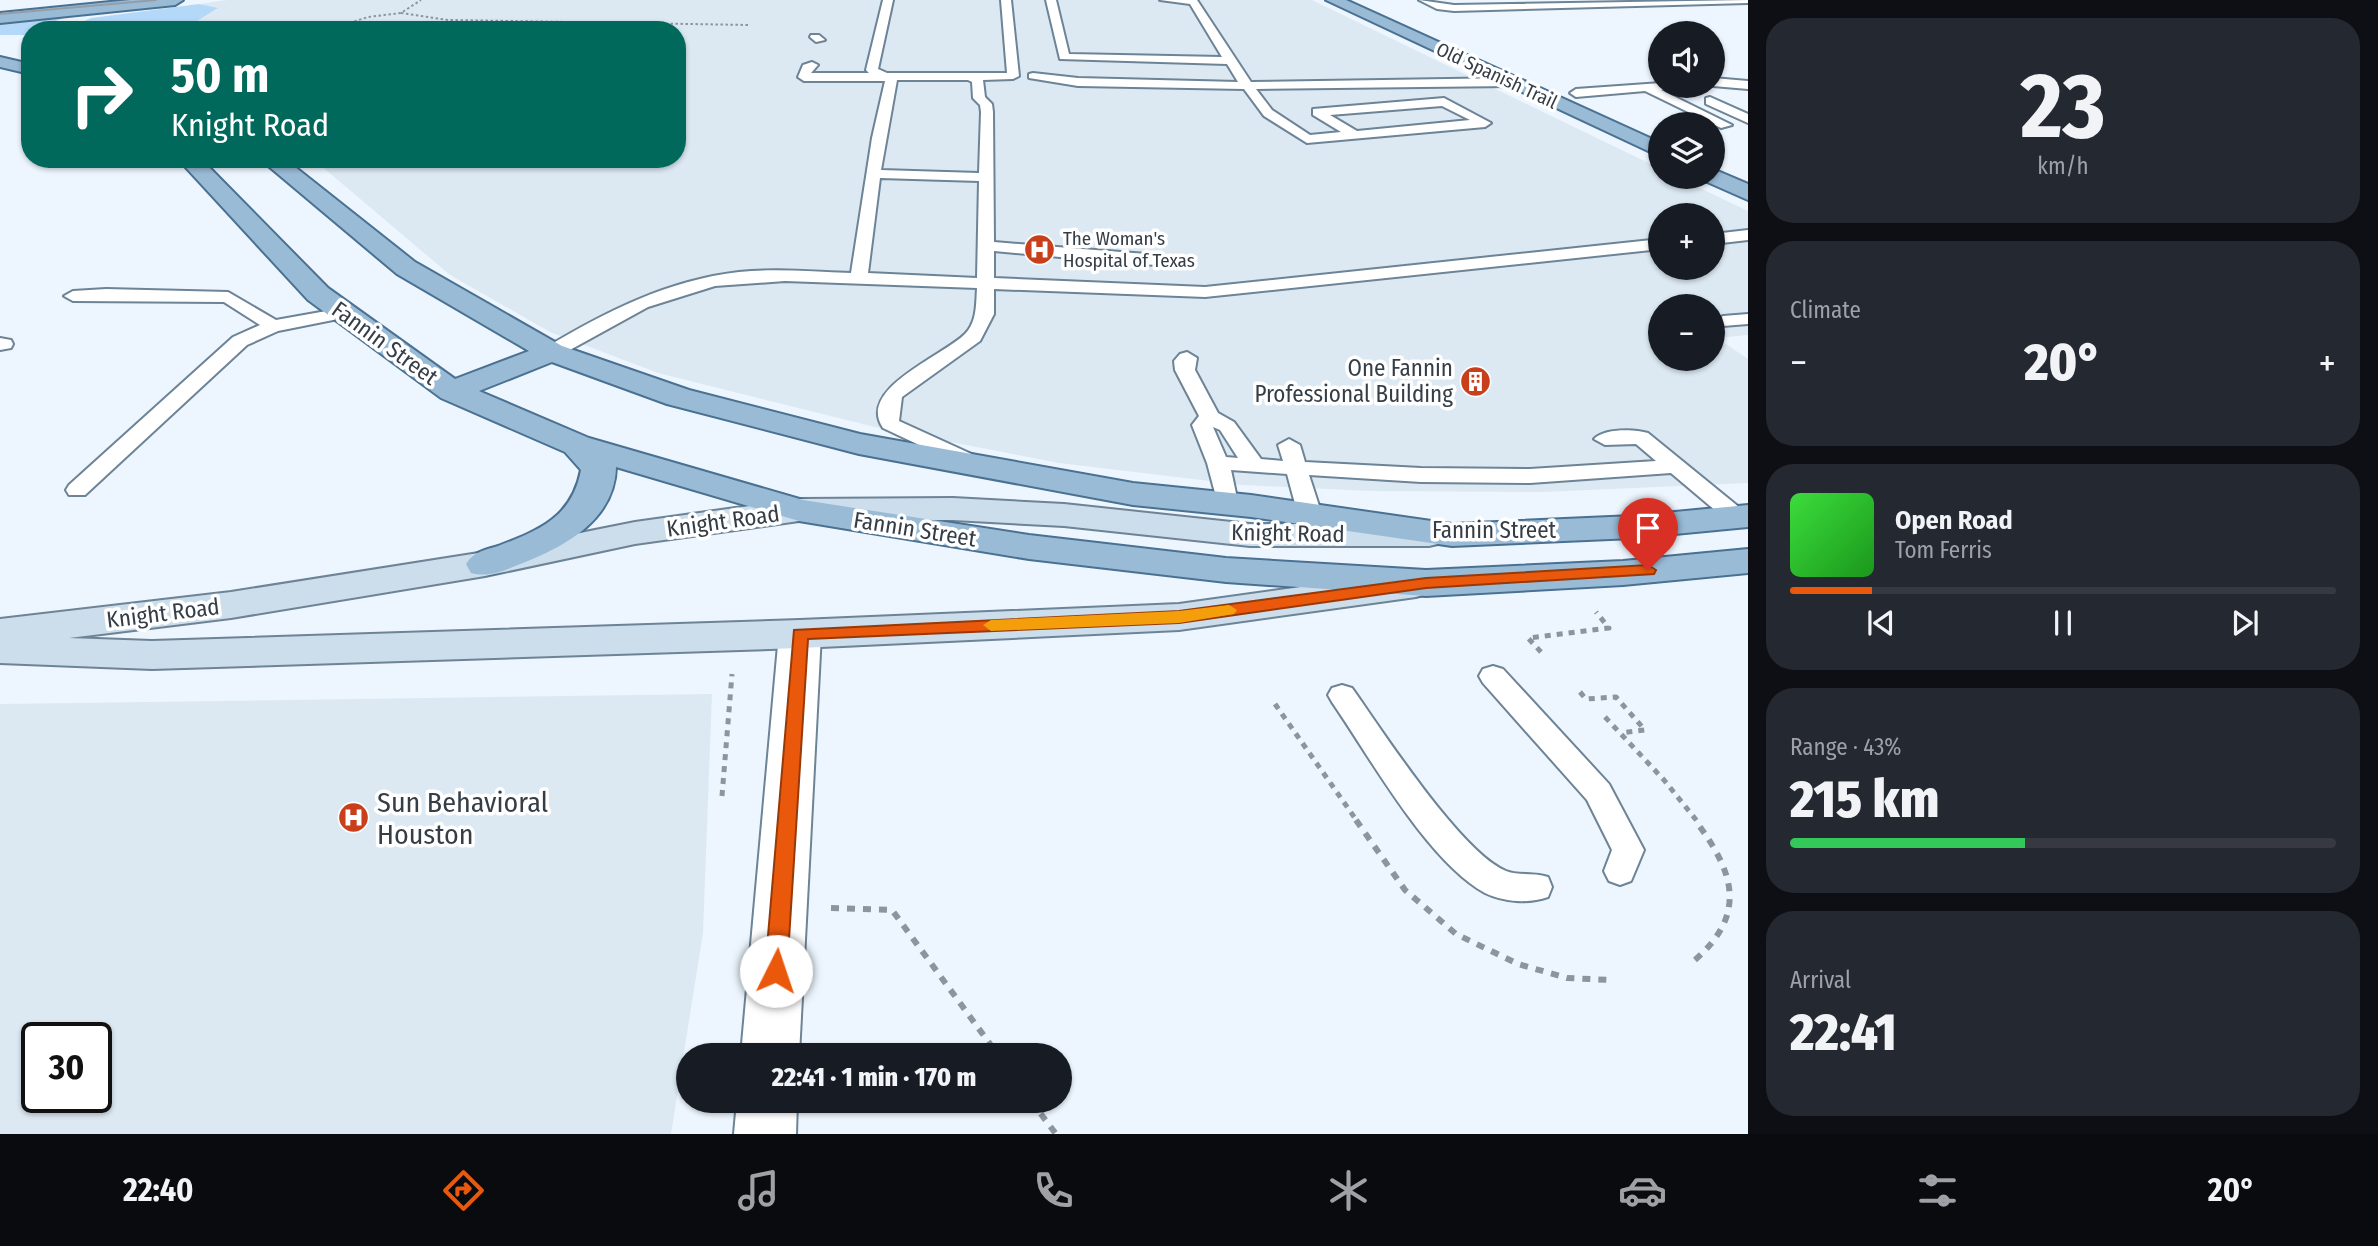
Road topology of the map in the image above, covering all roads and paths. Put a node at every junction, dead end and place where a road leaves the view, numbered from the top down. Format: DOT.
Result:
graph roads {
  1 [pos="175,0"];
  2 [pos="421,0"];
  3 [pos="888,0"];
  4 [pos="1006,0"];
  5 [pos="1051,0"];
  6 [pos="1165,0"];
  7 [pos="1334,0"];
  8 [pos="1367,0"];
  9 [pos="1424,0"];
  10 [pos="1584,0"];
  11 [pos="1748,1"];
  12 [pos="98,5"];
  13 [pos="1595,5"];
  14 [pos="0,7"];
  15 [pos="401,13"];
  16 [pos="0,18"];
  17 [pos="64,21"];
  18 [pos="356,21"];
  19 [pos="508,21"];
  20 [pos="686,24"];
  21 [pos="748,25"];
  22 [pos="1476,48"];
  23 [pos="1443,50"];
  24 [pos="1230,61"];
  25 [pos="0,62"];
  26 [pos="808,66"];
  27 [pos="21,67"];
  28 [pos="1481,68"];
  29 [pos="884,75"];
  30 [pos="970,76"];
  31 [pos="1013,76"];
  32 [pos="1033,76"];
  33 [pos="1243,81"];
  34 [pos="1512,82"];
  35 [pos="1725,83"];
  36 [pos="1748,85"];
  37 [pos="1337,86"];
  38 [pos="1648,89"];
  39 [pos="1013,90"];
  40 [pos="1576,93"];
  41 [pos="1668,98"];
  42 [pos="1703,98"];
  43 [pos="1377,107"];
  44 [pos="1748,119"];
  45 [pos="1648,125"];
  46 [pos="1726,125"];
  47 [pos="1355,135"];
  48 [pos="1648,145"];
  49 [pos="198,168"];
  50 [pos="282,168"];
  51 [pos="874,173"];
  52 [pos="984,177"];
  53 [pos="1725,182"];
  54 [pos="1748,193"];
  55 [pos="1748,235"];
  56 [pos="1725,238"];
  57 [pos="1648,245"];
  58 [pos="985,246"];
  59 [pos="1159,260"];
  60 [pos="859,278"];
  61 [pos="985,282"];
  62 [pos="73,296"];
  63 [pos="343,313"];
  64 [pos="1748,319"];
  65 [pos="1725,321"];
  66 [pos="273,326"];
  67 [pos="552,352"];
  68 [pos="1187,358"];
  69 [pos="452,391"];
  70 [pos="1210,417"];
  71 [pos="1605,439"];
  72 [pos="1289,444"];
  73 [pos="577,445"];
  74 [pos="1218,463"];
  75 [pos="1253,464"];
  76 [pos="976,465"];
  77 [pos="1675,466"];
  78 [pos="1296,468"];
  79 [pos="77,490"];
  80 [pos="1227,503"];
  81 [pos="799,510"];
  82 [pos="1310,515"];
  83 [pos="1731,518"];
  84 [pos="1452,535"];
  85 [pos="1748,552"];
  86 [pos="1748,561"];
  87 [pos="485,564"];
  88 [pos="1426,583"];
  89 [pos="1589,604"];
  90 [pos="0,633"];
  91 [pos="800,634"];
  92 [pos="0,651"];
  93 [pos="1541,652"];
  94 [pos="732,673"];
  95 [pos="1493,676"];
  96 [pos="1580,692"];
  97 [pos="1342,695"];
  98 [pos="1605,718"];
  99 [pos="1620,733"];
  100 [pos="722,796"];
  101 [pos="1620,871"];
  102 [pos="1536,887"];
  103 [pos="824,907"];
  104 [pos="1695,960"];
  105 [pos="771,1043"];
  106 [pos="989,1043"];
  107 [pos="766,1113"];
  108 [pos="1040,1113"];
  109 [pos="765,1134"];
  110 [pos="1056,1134"];
  1 -- 12 [label="main road"];
  2 -- 15 [label="path"];
  3 -- 29 [label="lane"];
  4 -- 31 [label="lane"];
  5 -- 24 [label="lane"];
  6 -- 24 [label="lane"];
  7 -- 23 [label="main road, Old Spanish Trail"];
  8 -- 22 [label="main road, Old Spanish Trail"];
  9 -- 13 [label="lane"];
  10 -- 13 [label="lane"];
  11 -- 13 [label="lane"];
  12 -- 14 [label="main road"];
  12 -- 16 [label="main road"];
  12 -- 17 [label="main road"];
  15 -- 18 [label="path"];
  15 -- 19 [label="path"];
  20 -- 21 [label="path"];
  22 -- 23 [label="main road"];
  22 -- 40 [label="main road, Old Spanish Trail"];
  23 -- 28 [label="main road, Old Spanish Trail"];
  24 -- 33 [label="lane"];
  25 -- 27 [label="main road"];
  26 -- 29 [label="lane"];
  28 -- 33 [label="lane"];
  28 -- 34 [label="main road, Old Spanish Trail"];
  28 -- 40 [label="main road"];
  29 -- 30 [label="lane"];
  29 -- 51 [label="lane"];
  30 -- 31 [label="lane"];
  30 -- 52 [label="lane"];
  31 -- 32 [label="lane"];
  32 -- 33 [label="lane"];
  32 -- 39 [label="lane"];
  33 -- 37 [label="lane"];
  33 -- 47 [label="lane"];
  34 -- 37 [label="lane"];
  34 -- 48 [label="main road, Old Spanish Trail"];
  35 -- 36 [label="lane"];
  37 -- 43 [label="lane"];
  38 -- 40 [label="lane"];
  40 -- 45 [label="main road, Old Spanish Trail"];
  41 -- 46 [label="lane"];
  42 -- 44 [label="lane"];
  43 -- 47 [label="lane"];
  43 -- 47 [label="lane"];
  49 -- 63 [label="main road, Fannin Street"];
  50 -- 67 [label="main road, Fannin Street"];
  51 -- 52 [label="lane"];
  51 -- 60 [label="lane"];
  52 -- 58 [label="lane"];
  53 -- 54 [label="main road"];
  55 -- 56 [label="lane"];
  57 -- 61 [label="lane"];
  58 -- 59 [label="lane"];
  58 -- 61 [label="lane"];
  60 -- 61 [label="lane"];
  60 -- 67 [label="lane"];
  61 -- 76 [label="lane"];
  62 -- 66 [label="lane"];
  63 -- 66 [label="lane"];
  63 -- 69 [label="main road, Fannin Street"];
  64 -- 65 [label="lane"];
  66 -- 79 [label="lane"];
  67 -- 69 [label="main road"];
  67 -- 76 [label="main road, Fannin Street"];
  68 -- 70 [label="lane"];
  69 -- 73 [label="main road, Fannin Street"];
  70 -- 74 [label="lane"];
  70 -- 75 [label="lane"];
  71 -- 77 [label="lane"];
  72 -- 78 [label="lane"];
  73 -- 81 [label="main road, Fannin Street"];
  73 -- 87 [label="main road"];
  74 -- 75 [label="lane"];
  74 -- 80 [label="lane"];
  75 -- 78 [label="lane"];
  76 -- 80 [label="main road, Fannin Street"];
  77 -- 78 [label="lane"];
  77 -- 83 [label="lane"];
  78 -- 82 [label="lane"];
  80 -- 82 [label="main road, Fannin Street"];
  81 -- 84 [label="street, Knight Road"];
  81 -- 87 [label="street, Knight Road"];
  81 -- 88 [label="main road, Fannin Street"];
  82 -- 84 [label="main road, Fannin Street"];
  83 -- 84 [label="main road, Fannin Street"];
  83 -- 85 [label="main road"];
  86 -- 88 [label="main road, Fannin Street"];
  87 -- 90 [label="street, Knight Road"];
  88 -- 91 [label="street, Knight Road"];
  89 -- 93 [label="path"];
  91 -- 92 [label="street, Knight Road"];
  91 -- 105 [label="street"];
  94 -- 100 [label="path"];
  95 -- 101 [label="lane"];
  96 -- 99 [label="path"];
  97 -- 102 [label="lane"];
  98 -- 99 [label="path"];
  99 -- 104 [label="path"];
  103 -- 106 [label="path"];
  107 -- 109 [label="street"];
  108 -- 110 [label="path"];
}
